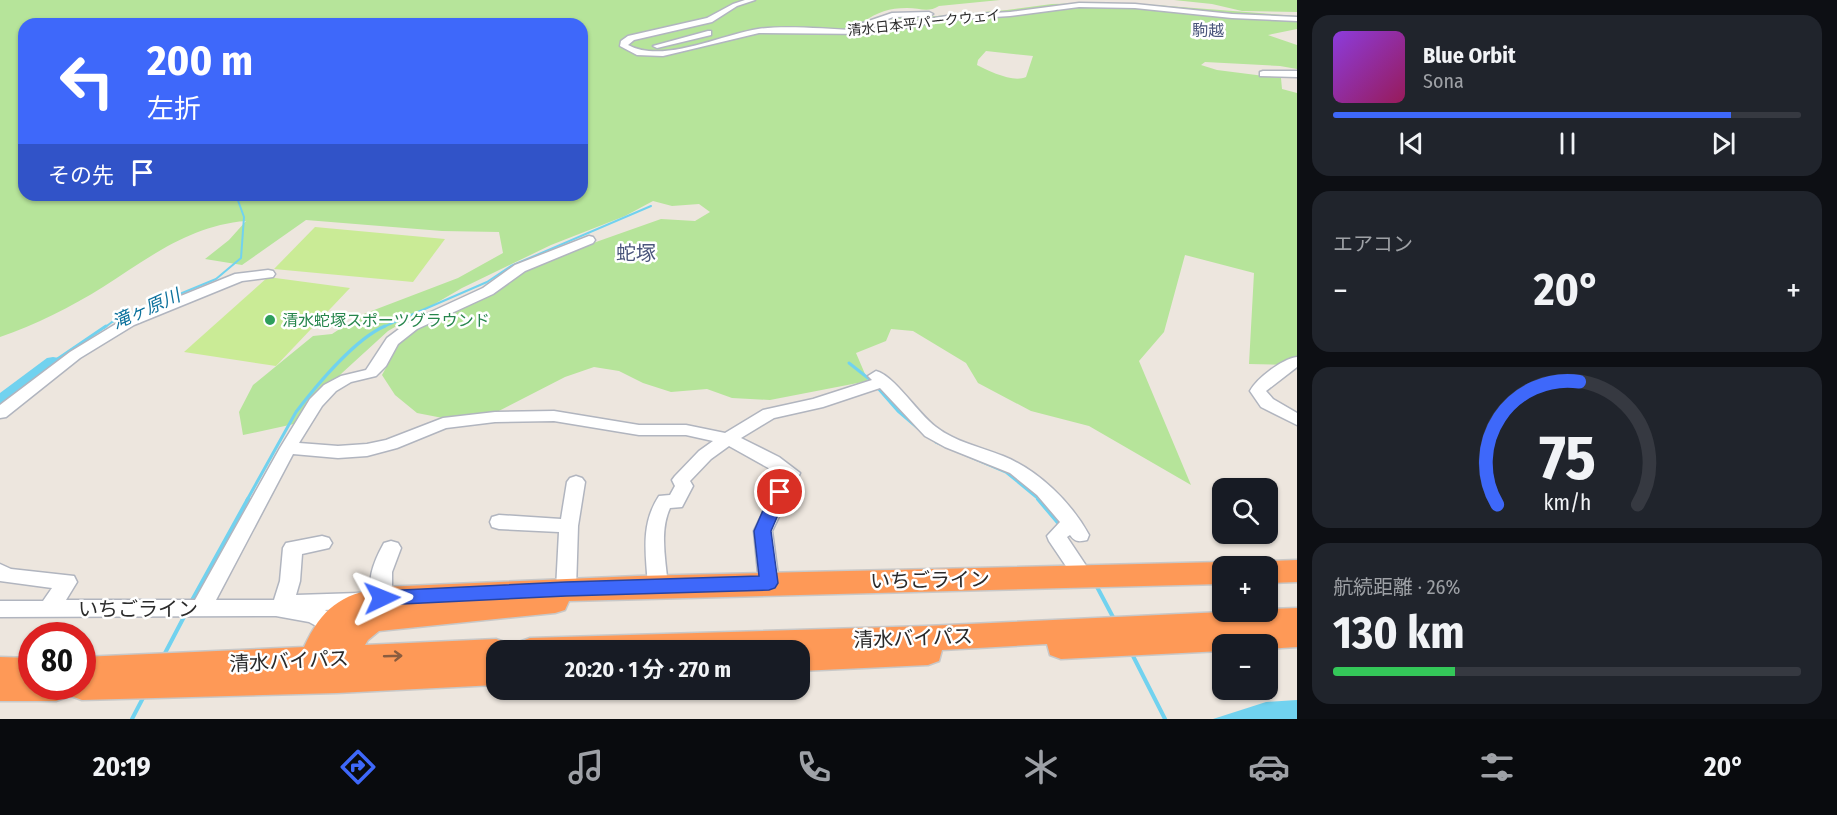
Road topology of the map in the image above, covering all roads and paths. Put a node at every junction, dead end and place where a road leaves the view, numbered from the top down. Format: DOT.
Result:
graph roads {
  1 [pos="752,0"];
  2 [pos="1297,13"];
  3 [pos="1297,19"];
  4 [pos="731,29"];
  5 [pos="719,30"];
  6 [pos="657,46"];
  7 [pos="1263,74"];
  8 [pos="1297,74"];
  9 [pos="589,240"];
  10 [pos="268,274"];
  11 [pos="1297,362"];
  12 [pos="0,413"];
  13 [pos="1297,420"];
  14 [pos="728,439"];
  15 [pos="288,448"];
  16 [pos="576,482"];
  17 [pos="499,522"];
  18 [pos="569,525"];
  19 [pos="322,543"];
  20 [pos="391,548"];
  21 [pos="1297,571"];
  22 [pos="0,572"];
  23 [pos="1278,572"];
  24 [pos="1212,573"];
  25 [pos="1083,576"];
  26 [pos="769,583"];
  27 [pos="648,587"];
  28 [pos="566,589"];
  29 [pos="433,596"];
  30 [pos="279,607"];
  31 [pos="0,609"];
  32 [pos="49,609"];
  33 [pos="201,609"];
  34 [pos="355,611"];
  35 [pos="460,612"];
  36 [pos="1297,620"];
  37 [pos="1297,635"];
  38 [pos="1123,636"];
  39 [pos="810,642"];
  40 [pos="486,653"];
  41 [pos="810,657"];
  42 [pos="326,669"];
  43 [pos="0,670"];
  44 [pos="18,671"];
  45 [pos="96,671"];
  46 [pos="486,672"];
  47 [pos="155,676"];
  48 [pos="96,684"];
  49 [pos="0,687"];
  50 [pos="18,687"];
  1 -- 3 [label="street, 清水日本平パークウェイ"];
  2 -- 4 [label="street"];
  5 -- 6 [label="street"];
  7 -- 8 [label="street"];
  9 -- 15 [label="street"];
  10 -- 12 [label="street"];
  11 -- 13 [label="street"];
  14 -- 15 [label="street"];
  14 -- 25 [label="street"];
  14 -- 26 [label="street"];
  14 -- 27 [label="street"];
  15 -- 33 [label="street"];
  16 -- 18 [label="street"];
  17 -- 18 [label="street"];
  18 -- 28 [label="street"];
  19 -- 30 [label="street"];
  20 -- 34 [label="street"];
  21 -- 23 [label="highway"];
  22 -- 32 [label="street"];
  24 -- 25 [label="highway, いちごライン"];
  25 -- 26 [label="highway, いちごライン"];
  26 -- 27 [label="highway, いちごライン"];
  27 -- 28 [label="highway, いちごライン"];
  27 -- 35 [label="highway, いちごライン"];
  28 -- 29 [label="highway, いちごライン"];
  29 -- 34 [label="highway, いちごライン"];
  29 -- 35 [label="highway"];
  30 -- 33 [label="street, いちごライン"];
  30 -- 34 [label="street"];
  30 -- 34 [label="street"];
  31 -- 32 [label="street, いちごライン"];
  32 -- 33 [label="street, いちごライン"];
  34 -- 35 [label="highway, いちごライン"];
  34 -- 42 [label="highway"];
  34 -- 42 [label="highway, いちごライン"];
  36 -- 38 [label="highway, 清水バイパス"];
  37 -- 38 [label="highway, 清水バイパス"];
  38 -- 39 [label="highway, 清水バイパス"];
  38 -- 41 [label="highway, 清水バイパス"];
  42 -- 40 [label="highway, 清水バイパス, one-way"];
  42 -- 46 [label="highway, 清水バイパス"];
  42 -- 47 [label="highway, 清水バイパス"];
  43 -- 44 [label="highway"];
  45 -- 47 [label="highway, 清水バイパス"];
  47 -- 48 [label="highway, 清水バイパス"];
  49 -- 50 [label="highway"];
}
